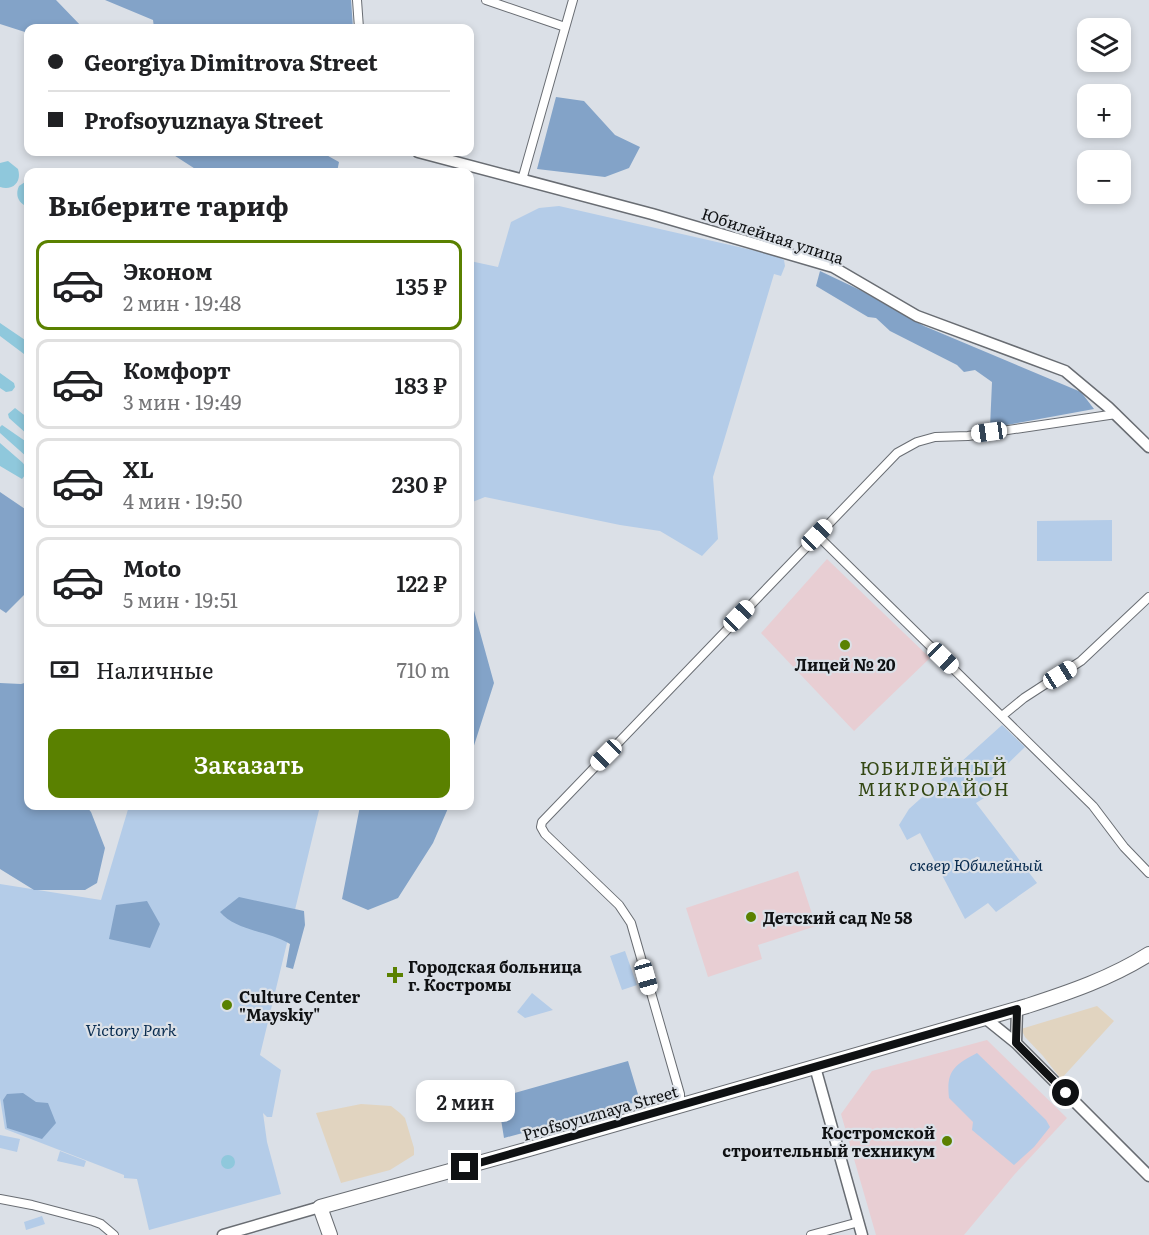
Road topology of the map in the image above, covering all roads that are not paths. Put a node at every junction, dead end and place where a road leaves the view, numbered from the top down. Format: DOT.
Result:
graph roads {
  1 [pos="357,0"];
  2 [pos="486,0"];
  3 [pos="573,0"];
  4 [pos="359,24"];
  5 [pos="565,27"];
  6 [pos="433,156"];
  7 [pos="522,180"];
  8 [pos="1116,414"];
  9 [pos="1149,447"];
  10 [pos="817,535"];
  11 [pos="1149,597"];
  12 [pos="1002,716"];
  13 [pos="1149,873"];
  14 [pos="1149,954"];
  15 [pos="1017,1009"];
  16 [pos="985,1018"];
  17 [pos="1016,1043"];
  18 [pos="815,1067"];
  19 [pos="680,1106"];
  20 [pos="1149,1176"];
  21 [pos="0,1199"];
  22 [pos="320,1207"];
  23 [pos="859,1222"];
  24 [pos="114,1235"];
  25 [pos="223,1235"];
  26 [pos="330,1235"];
  27 [pos="811,1235"];
  28 [pos="862,1235"];
  1 -- 4 [label="street"];
  2 -- 5 [label="street"];
  3 -- 5 [label="street"];
  5 -- 7 [label="street"];
  6 -- 7 [label="street, Юбилейная улица"];
  7 -- 8 [label="street, Юбилейная улица"];
  8 -- 9 [label="street, Юбилейная улица"];
  8 -- 10 [label="street"];
  10 -- 12 [label="street"];
  10 -- 19 [label="street"];
  11 -- 12 [label="street"];
  12 -- 13 [label="street"];
  14 -- 15 [label="highway, Profsoyuznaya Street"];
  15 -- 16 [label="highway, Profsoyuznaya Street"];
  15 -- 17 [label="street"];
  16 -- 17 [label="street"];
  16 -- 18 [label="highway, Profsoyuznaya Street"];
  17 -- 20 [label="street"];
  18 -- 19 [label="highway, Profsoyuznaya Street"];
  18 -- 23 [label="street"];
  19 -- 22 [label="highway, Profsoyuznaya Street"];
  21 -- 24 [label="street"];
  22 -- 25 [label="street, Profsoyuznaya Street"];
  22 -- 26 [label="highway"];
  23 -- 27 [label="street"];
  23 -- 28 [label="street"];
}
